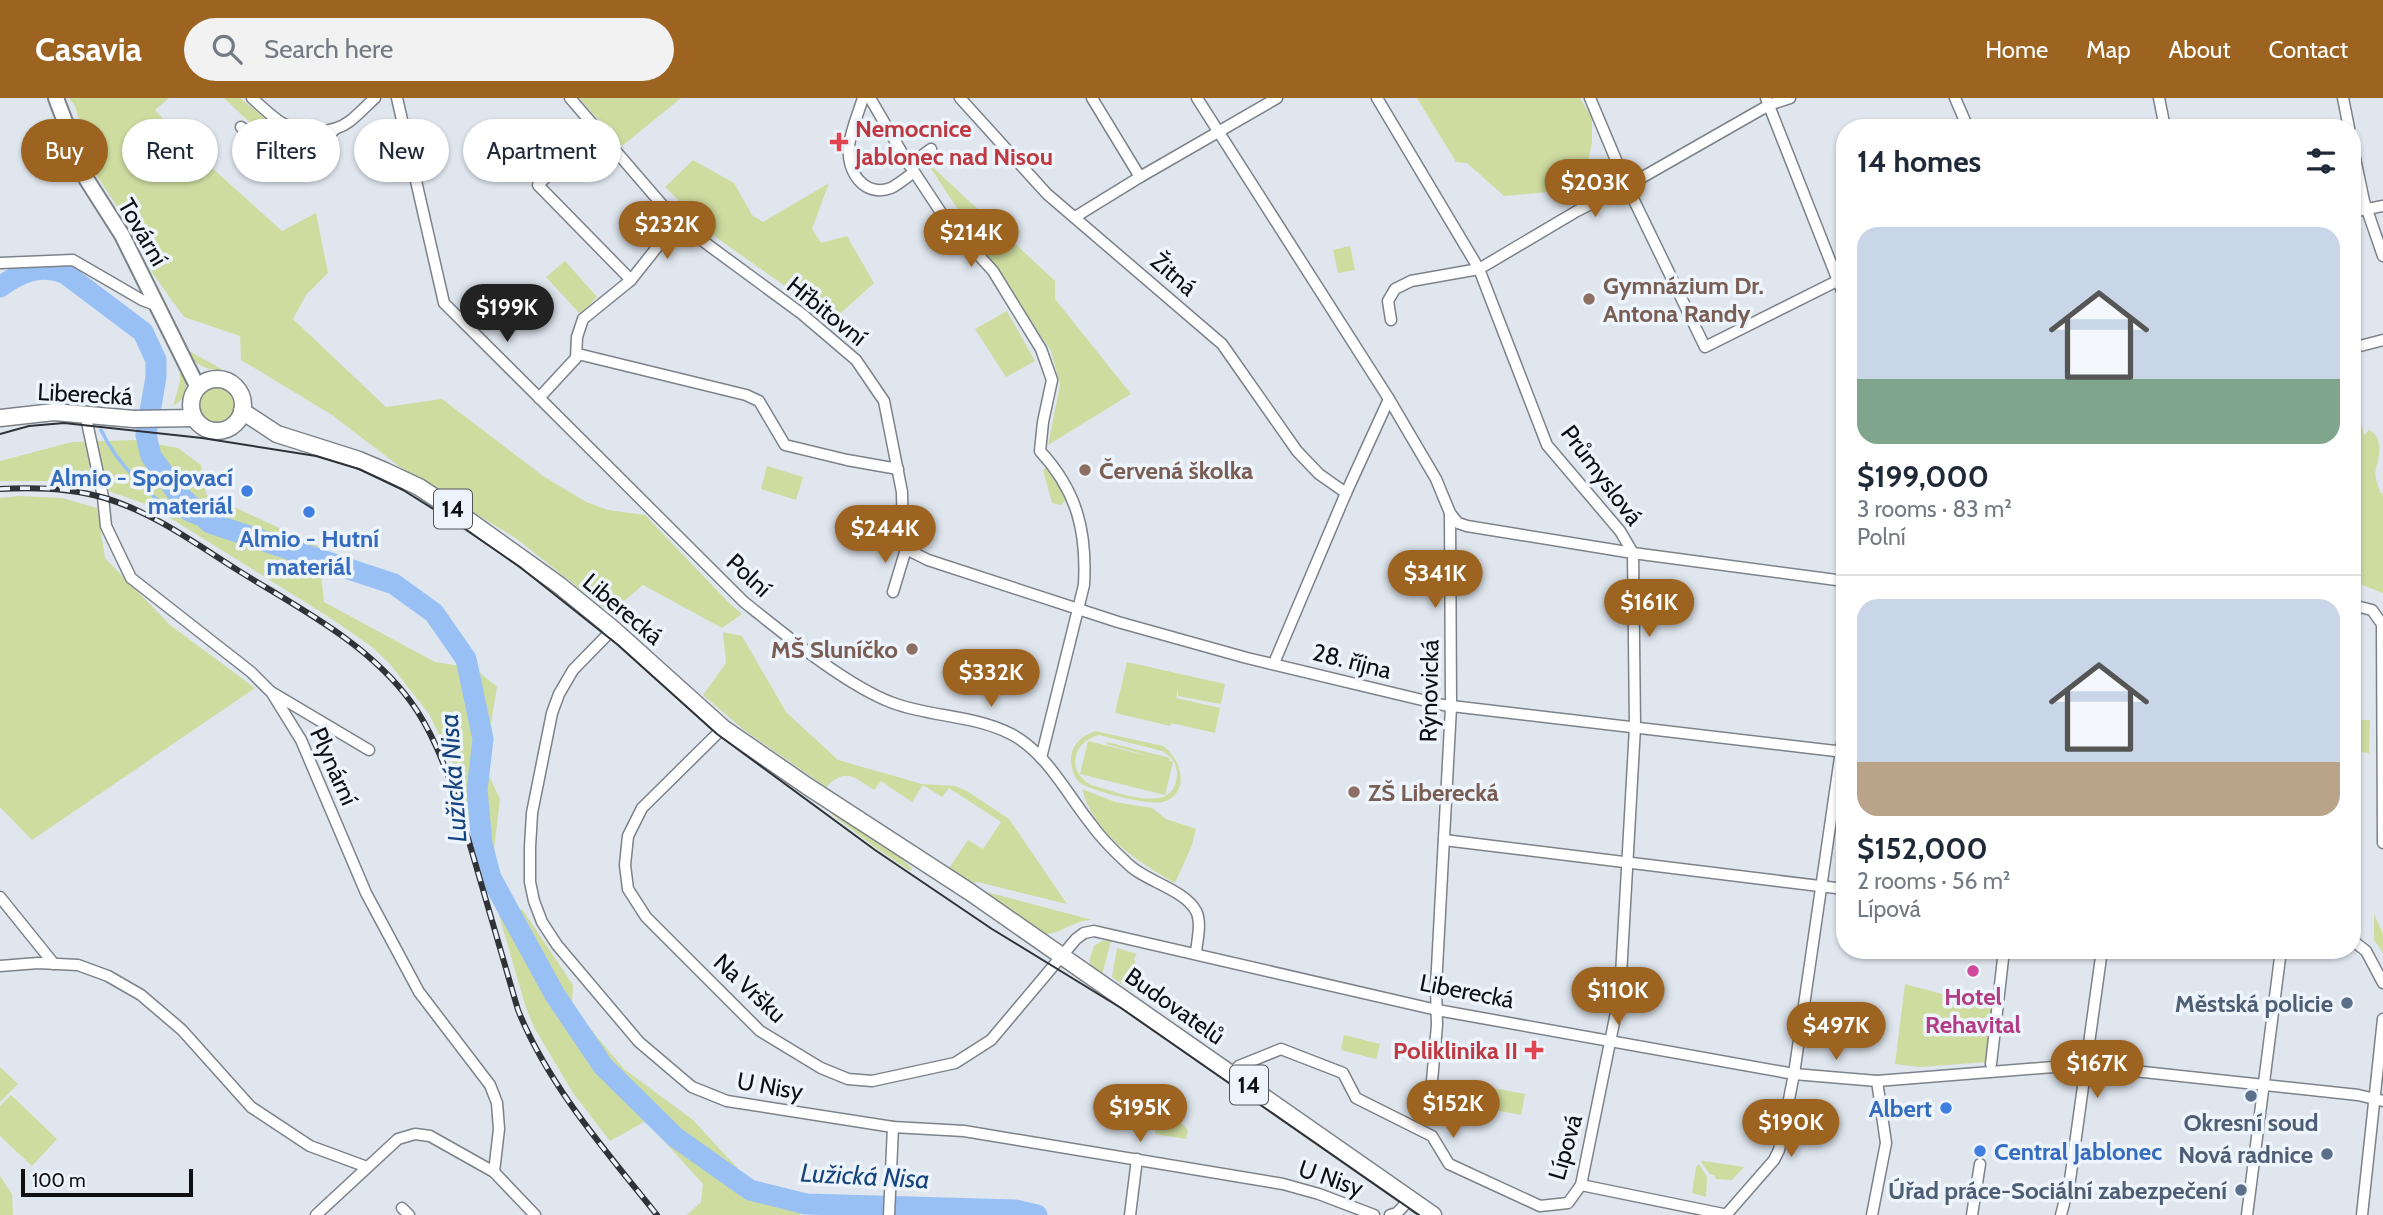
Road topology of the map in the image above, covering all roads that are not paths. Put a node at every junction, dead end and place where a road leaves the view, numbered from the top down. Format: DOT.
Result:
graph roads {
  1 [pos="55,98"];
  2 [pos="252,98"];
  3 [pos="374,98"];
  4 [pos="397,98"];
  5 [pos="570,98"];
  6 [pos="863,98"];
  7 [pos="870,98"];
  8 [pos="960,98"];
  9 [pos="1091,98"];
  10 [pos="1197,98"];
  11 [pos="1277,98"];
  12 [pos="1377,98"];
  13 [pos="1590,98"];
  14 [pos="1790,98"];
  15 [pos="1955,98"];
  16 [pos="2158,98"];
  17 [pos="2343,98"];
  18 [pos="1767,102"];
  19 [pos="277,119"];
  20 [pos="588,119"];
  21 [pos="1964,119"];
  22 [pos="2163,119"];
  23 [pos="2347,119"];
  24 [pos="340,126"];
  25 [pos="1219,133"];
  26 [pos="931,149"];
  27 [pos="621,158"];
  28 [pos="912,168"];
  29 [pos="1140,177"];
  30 [pos="541,182"];
  31 [pos="2361,183"];
  32 [pos="1627,186"];
  33 [pos="2383,206"];
  34 [pos="2367,209"];
  35 [pos="2361,210"];
  36 [pos="1076,217"];
  37 [pos="677,222"];
  38 [pos="2383,256"];
  39 [pos="2,263"];
  40 [pos="1479,269"];
  41 [pos="1836,273"];
  42 [pos="631,280"];
  43 [pos="1836,282"];
  44 [pos="159,306"];
  45 [pos="1391,320"];
  46 [pos="2383,340"];
  47 [pos="2361,346"];
  48 [pos="578,354"];
  49 [pos="201,384"];
  50 [pos="539,398"];
  51 [pos="1389,400"];
  52 [pos="192,410"];
  53 [pos="85,413"];
  54 [pos="0,418"];
  55 [pos="239,418"];
  56 [pos="898,469"];
  57 [pos="1346,493"];
  58 [pos="1450,513"];
  59 [pos="1084,537"];
  60 [pos="906,549"];
  61 [pos="1633,553"];
  62 [pos="1836,580"];
  63 [pos="1084,585"];
  64 [pos="893,592"];
  65 [pos="2361,608"];
  66 [pos="1078,610"];
  67 [pos="613,629"];
  68 [pos="1274,663"];
  69 [pos="272,693"];
  70 [pos="1451,707"];
  71 [pos="1635,727"];
  72 [pos="723,728"];
  73 [pos="369,750"];
  74 [pos="1836,750"];
  75 [pos="1041,758"];
  76 [pos="1836,796"];
  77 [pos="1444,840"];
  78 [pos="2383,843"];
  79 [pos="923,862"];
  80 [pos="1628,862"];
  81 [pos="1822,887"];
  82 [pos="1836,888"];
  83 [pos="0,897"];
  84 [pos="2361,947"];
  85 [pos="1196,953"];
  86 [pos="1063,956"];
  87 [pos="2003,959"];
  88 [pos="2101,959"];
  89 [pos="2279,959"];
  90 [pos="54,964"];
  91 [pos="0,966"];
  92 [pos="2383,983"];
  93 [pos="1437,1010"];
  94 [pos="2383,1019"];
  95 [pos="1612,1042"];
  96 [pos="1991,1064"];
  97 [pos="2086,1066"];
  98 [pos="1233,1073"];
  99 [pos="1794,1074"];
  100 [pos="1877,1081"];
  101 [pos="2263,1086"];
  102 [pos="2379,1100"];
  103 [pos="1430,1103"];
  104 [pos="893,1127"];
  105 [pos="1137,1159"];
  106 [pos="1980,1164"];
  107 [pos="367,1167"];
  108 [pos="494,1172"];
  109 [pos="1581,1185"];
  110 [pos="1411,1198"];
  111 [pos="889,1214"];
  112 [pos="316,1215"];
  113 [pos="535,1215"];
  114 [pos="1130,1215"];
  115 [pos="1374,1215"];
  116 [pos="1390,1215"];
  117 [pos="1433,1215"];
  118 [pos="1727,1215"];
  119 [pos="1872,1215"];
  120 [pos="1972,1215"];
  121 [pos="2062,1215"];
  122 [pos="2247,1215"];
  123 [pos="2362,1215"];
  1 -- 44 [label="street, Tovární"];
  2 -- 19 [label="street"];
  3 -- 24 [label="street"];
  4 -- 50 [label="street, Polní"];
  5 -- 20 [label="street, Hřbitovní"];
  6 -- 28 [label="street"];
  7 -- 28 [label="street"];
  8 -- 36 [label="street, Žitná"];
  9 -- 29 [label="street"];
  10 -- 25 [label="street, Rýnovická"];
  11 -- 25 [label="street"];
  12 -- 40 [label="street, Průmyslová"];
  13 -- 32 [label="street"];
  14 -- 18 [label="street"];
  15 -- 21 [label="street"];
  16 -- 22 [label="street"];
  17 -- 23 [label="street"];
  18 -- 32 [label="street"];
  18 -- 41 [label="street"];
  25 -- 29 [label="street"];
  25 -- 51 [label="street, Rýnovická"];
  26 -- 28 [label="street"];
  27 -- 37 [label="street, Hřbitovní"];
  28 -- 59 [label="street"];
  29 -- 36 [label="street"];
  30 -- 42 [label="street"];
  31 -- 34 [label="street"];
  32 -- 40 [label="street"];
  32 -- 43 [label="street"];
  33 -- 34 [label="street"];
  34 -- 35 [label="street"];
  34 -- 38 [label="street"];
  36 -- 57 [label="street, Žitná"];
  37 -- 42 [label="street"];
  37 -- 56 [label="street, Hřbitovní"];
  39 -- 44 [label="street"];
  40 -- 45 [label="street"];
  40 -- 61 [label="street, Průmyslová"];
  42 -- 48 [label="street"];
  44 -- 49 [label="street, Tovární"];
  46 -- 47 [label="street"];
  48 -- 50 [label="street"];
  48 -- 56 [label="street"];
  49 -- 52 [label="main road"];
  49 -- 55 [label="main road, Liberecká / 14"];
  50 -- 75 [label="street, Polní"];
  51 -- 57 [label="street"];
  51 -- 58 [label="street, Rýnovická"];
  52 -- 53 [label="main road, Liberecká"];
  52 -- 55 [label="main road, Liberecká"];
  53 -- 54 [label="main road, Liberecká"];
  53 -- 69 [label="street, Plynární"];
  55 -- 67 [label="main road, Liberecká / 14"];
  56 -- 60 [label="street, Hřbitovní"];
  57 -- 68 [label="street"];
  58 -- 61 [label="street"];
  58 -- 70 [label="street, Rýnovická"];
  59 -- 63 [label="street"];
  59 -- 63 [label="street"];
  60 -- 64 [label="street, Hřbitovní"];
  60 -- 66 [label="street, 28. října"];
  61 -- 62 [label="street"];
  61 -- 71 [label="street, Průmyslová"];
  63 -- 66 [label="street"];
  65 -- 78 [label="street"];
  66 -- 68 [label="street, 28. října"];
  66 -- 75 [label="street"];
  67 -- 72 [label="main road, Liberecká / 14"];
  67 -- 104 [label="street, U Nisy"];
  68 -- 70 [label="street, 28. října"];
  69 -- 73 [label="street"];
  69 -- 108 [label="street, Plynární"];
  70 -- 71 [label="street, 28. října"];
  70 -- 77 [label="street, Rýnovická"];
  71 -- 74 [label="street, 28. října"];
  71 -- 80 [label="street, Průmyslová"];
  72 -- 79 [label="main road, Liberecká / 14"];
  72 -- 86 [label="street, Na Vršku"];
  75 -- 85 [label="street, Polní"];
  76 -- 81 [label="street"];
  77 -- 80 [label="street"];
  77 -- 93 [label="street, Rýnovická"];
  79 -- 86 [label="main road, Budovatelů / 14"];
  80 -- 81 [label="street"];
  80 -- 95 [label="street, Průmyslová"];
  81 -- 82 [label="street"];
  81 -- 99 [label="street"];
  83 -- 90 [label="street"];
  84 -- 92 [label="street"];
  85 -- 86 [label="street, Liberecká"];
  85 -- 93 [label="street, Liberecká"];
  86 -- 98 [label="main road, Budovatelů / 14"];
  87 -- 96 [label="street"];
  88 -- 97 [label="street"];
  89 -- 101 [label="street"];
  90 -- 91 [label="street"];
  90 -- 107 [label="street"];
  93 -- 95 [label="street, Liberecká"];
  93 -- 103 [label="street, Rýnovická"];
  94 -- 102 [label="street"];
  95 -- 99 [label="street, Liberecká"];
  95 -- 109 [label="street, Lípová"];
  97 -- 100 [label="street, Liberecká"];
  97 -- 101 [label="street, Liberecká"];
  97 -- 121 [label="street"];
  98 -- 109 [label="street, Lípová"];
  98 -- 110 [label="main road, Budovatelů / 14"];
  99 -- 100 [label="street, Liberecká"];
  99 -- 118 [label="street"];
  100 -- 119 [label="street"];
  101 -- 102 [label="street, Liberecká"];
  101 -- 122 [label="street"];
  102 -- 123 [label="street"];
  104 -- 105 [label="street, U Nisy"];
  104 -- 111 [label="street"];
  105 -- 114 [label="street"];
  105 -- 115 [label="street, U Nisy"];
  106 -- 120 [label="street"];
  107 -- 108 [label="street"];
  107 -- 112 [label="street"];
  108 -- 113 [label="street"];
  109 -- 118 [label="street"];
  110 -- 116 [label="street, U Nisy"];
  110 -- 117 [label="main road, Budovatelů / 14"];
}
